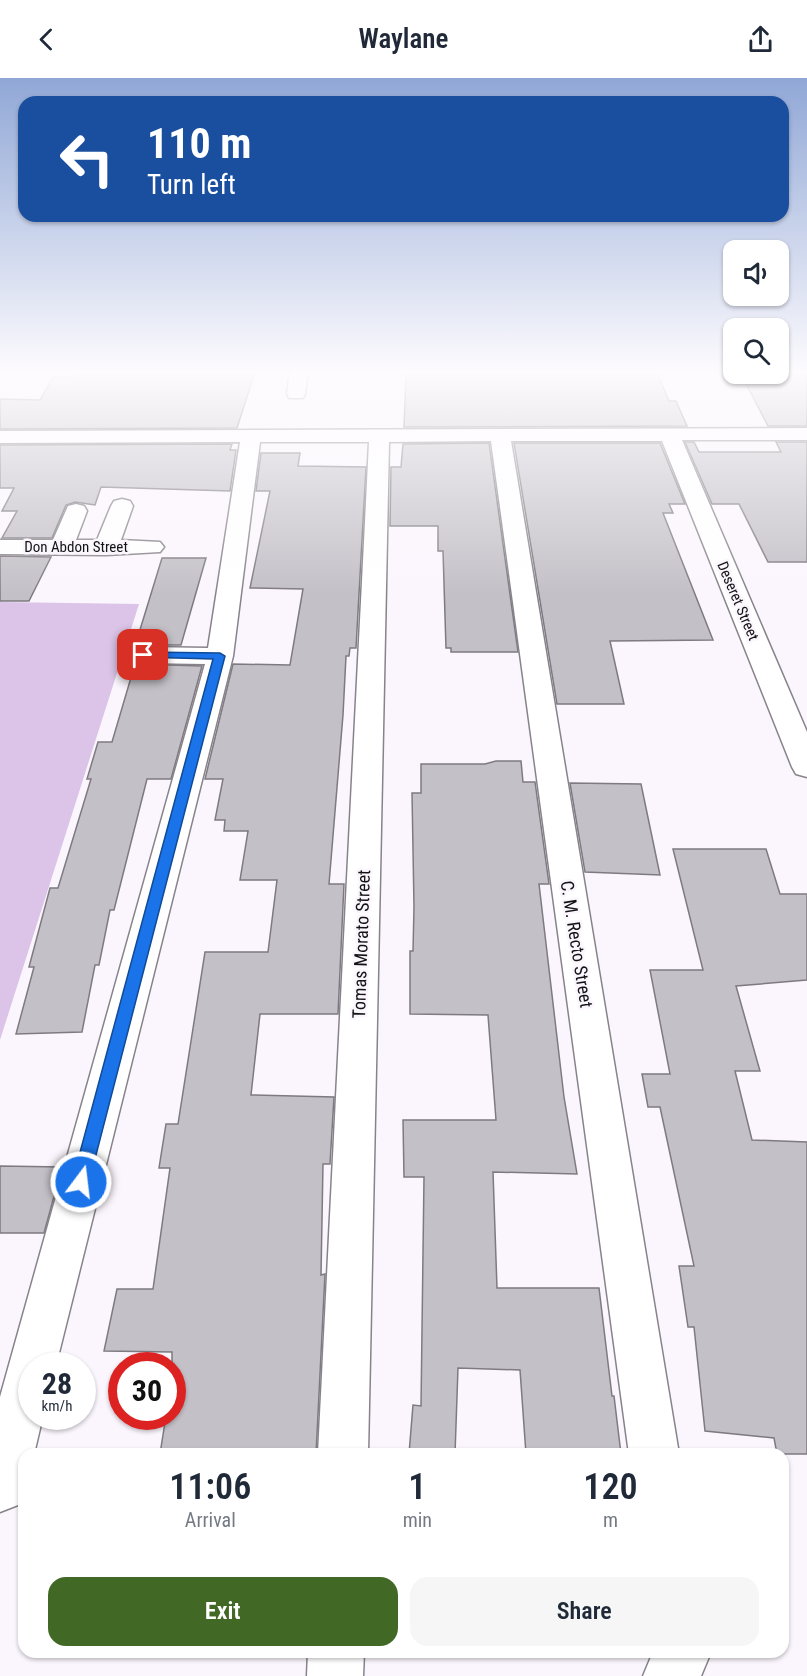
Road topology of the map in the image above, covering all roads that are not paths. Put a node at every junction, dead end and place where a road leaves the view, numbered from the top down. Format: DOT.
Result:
graph roads {
  1 [pos="250,445"];
  2 [pos="379,445"];
  3 [pos="501,445"];
  4 [pos="673,445"];
  5 [pos="122,506"];
  6 [pos="76,511"];
  7 [pos="0,547"];
  8 [pos="62,547"];
  9 [pos="152,547"];
  10 [pos="106,548"];
  11 [pos="143,655"];
  12 [pos="220,656"];
  13 [pos="807,767"];
  14 [pos="36,1352"];
  15 [pos="18,1419"];
  16 [pos="343,1448"];
  17 [pos="653,1448"];
  18 [pos="0,1487"];
  19 [pos="336,1658"];
  20 [pos="680,1658"];
  21 [pos="335,1676"];
  22 [pos="671,1676"];
  1 -- 12 [label="street"];
  2 -- 16 [label="street, Tomas Morato Street"];
  3 -- 17 [label="street, C. M. Recto Street"];
  4 -- 13 [label="street, Deseret Street"];
  5 -- 10 [label="street"];
  6 -- 8 [label="street"];
  7 -- 8 [label="street, Don Abdon Street"];
  8 -- 10 [label="street, Don Abdon Street"];
  9 -- 10 [label="street, Don Abdon Street"];
  11 -- 12 [label="street"];
  12 -- 14 [label="street"];
  15 -- 18 [label="street"];
  19 -- 21 [label="street"];
  20 -- 22 [label="street"];
}
